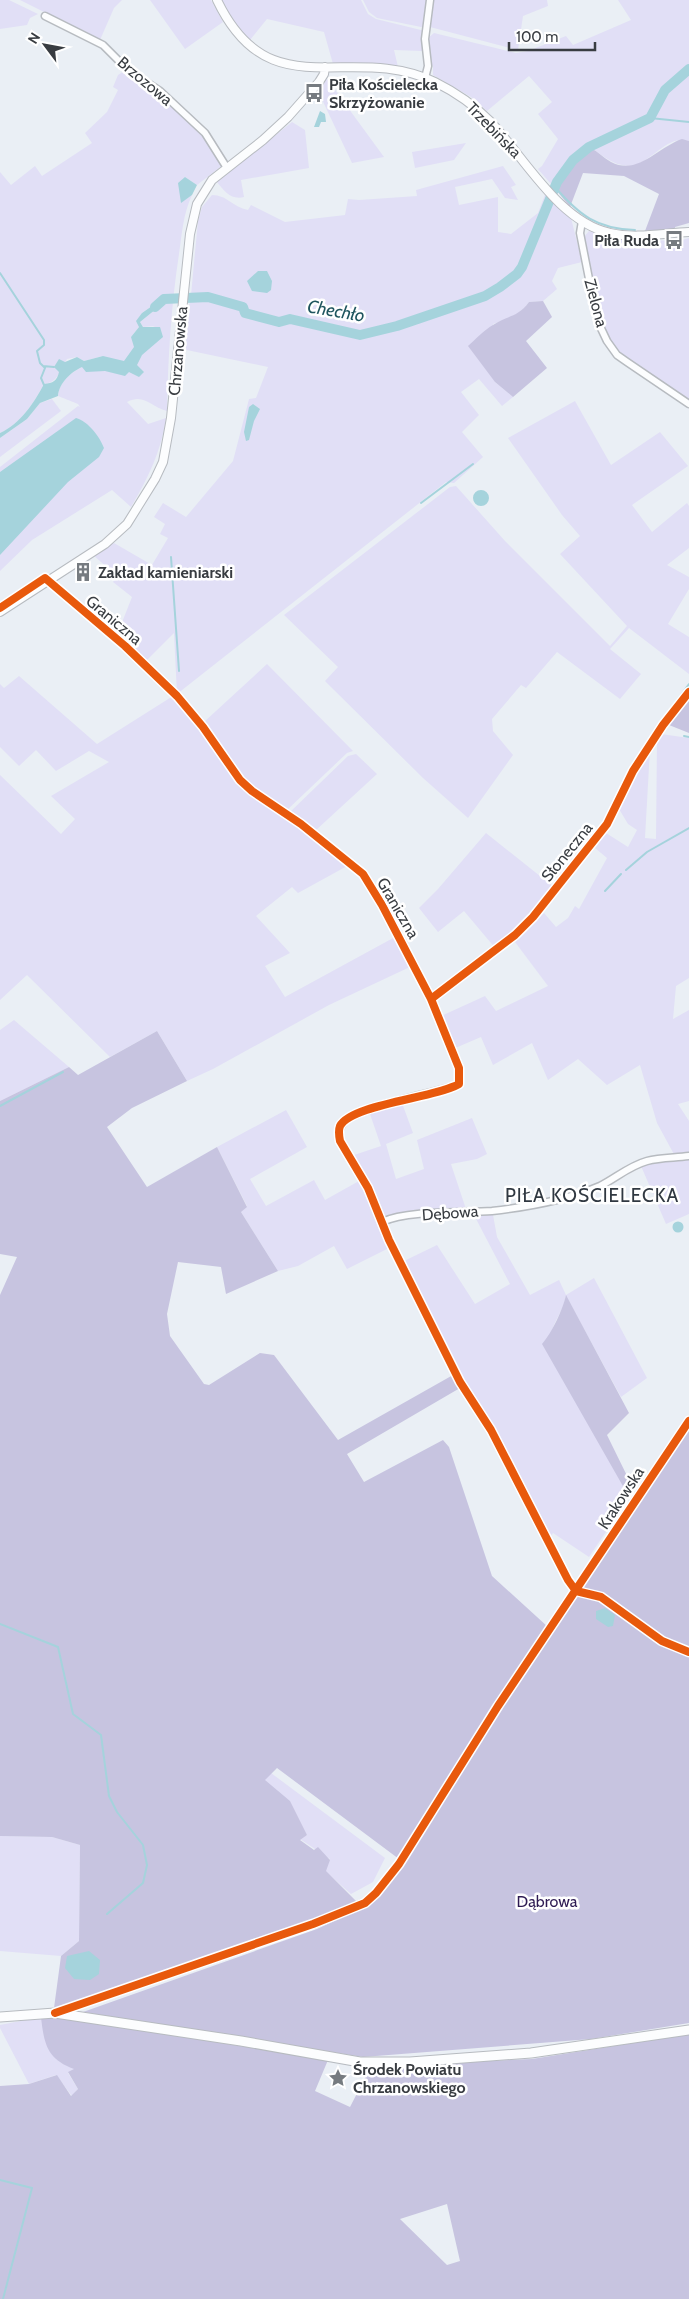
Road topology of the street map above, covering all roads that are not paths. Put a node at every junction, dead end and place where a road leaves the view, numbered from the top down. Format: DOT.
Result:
graph roads {
  1 [pos="217,0"];
  2 [pos="430,0"];
  3 [pos="45,16"];
  4 [pos="325,67"];
  5 [pos="425,78"];
  6 [pos="227,168"];
  7 [pos="582,221"];
  8 [pos="689,232"];
  9 [pos="689,404"];
  10 [pos="48,581"];
  11 [pos="0,612"];
  12 [pos="689,692"];
  13 [pos="431,999"];
  14 [pos="689,1156"];
  15 [pos="382,1222"];
  16 [pos="689,1420"];
  17 [pos="55,2013"];
  18 [pos="0,2017"];
  19 [pos="689,2030"];
  1 -- 4 [label="street, Trzebińska"];
  2 -- 5 [label="street"];
  3 -- 6 [label="street, Brzozowa"];
  4 -- 5 [label="street, Trzebińska"];
  4 -- 6 [label="street, Chrzanowska"];
  5 -- 7 [label="street, Trzebińska"];
  6 -- 10 [label="street, Chrzanowska"];
  7 -- 8 [label="street, Trzebińska"];
  7 -- 9 [label="street, Zielona"];
  10 -- 11 [label="street, Chrzanowska"];
  10 -- 13 [label="street, Graniczna"];
  12 -- 13 [label="street, Słoneczna"];
  13 -- 15 [label="street, Graniczna"];
  14 -- 15 [label="street, Dębowa"];
  16 -- 17 [label="street, Krakowska"];
  17 -- 18 [label="main road"];
  17 -- 19 [label="main road"];
}
